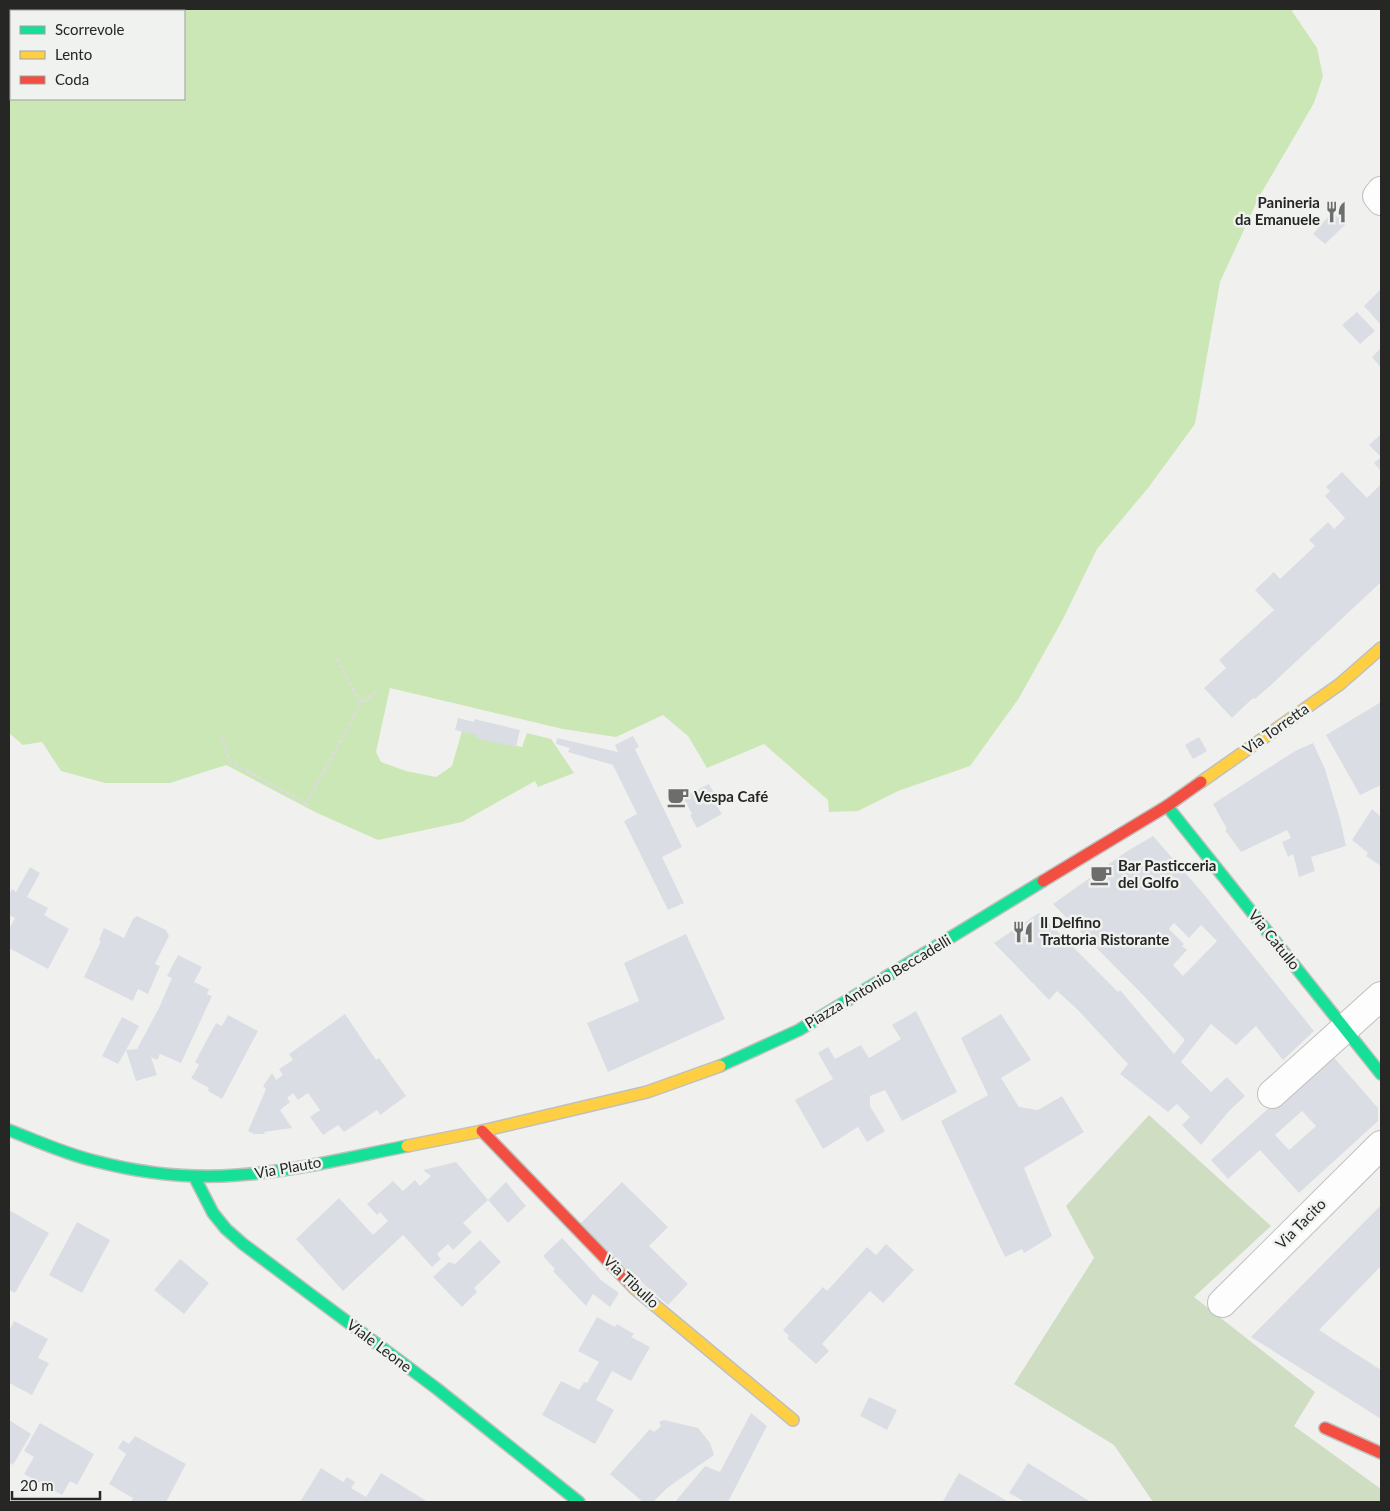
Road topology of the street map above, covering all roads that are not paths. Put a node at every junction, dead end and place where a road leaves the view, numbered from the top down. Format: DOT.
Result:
graph roads {
  1 [pos="1381,191"];
  2 [pos="1381,201"];
  3 [pos="1381,648"];
  4 [pos="1167,806"];
  5 [pos="1381,996"];
  6 [pos="1346,1029"];
  7 [pos="1381,1074"];
  8 [pos="1272,1094"];
  9 [pos="569,1111"];
  10 [pos="9,1130"];
  11 [pos="482,1132"];
  12 [pos="1381,1145"];
  13 [pos="195,1178"];
  14 [pos="1222,1303"];
  15 [pos="793,1420"];
  16 [pos="1325,1428"];
  17 [pos="1381,1453"];
  18 [pos="579,1502"];
  1 -- 2 [label="street"];
  3 -- 4 [label="street, Via Torretta"];
  4 -- 6 [label="street, Via Catullo"];
  4 -- 9 [label="street, Piazza Antonio Beccadelli"];
  5 -- 6 [label="street"];
  6 -- 7 [label="street, Via Catullo"];
  6 -- 8 [label="street"];
  9 -- 11 [label="street, Via Plauto"];
  10 -- 13 [label="street, Via Plauto"];
  11 -- 13 [label="street, Via Plauto"];
  11 -- 15 [label="street, Via Tibullo"];
  12 -- 14 [label="street, Via Tacito"];
  13 -- 18 [label="street, Viale Leone"];
  16 -- 17 [label="street"];
}
